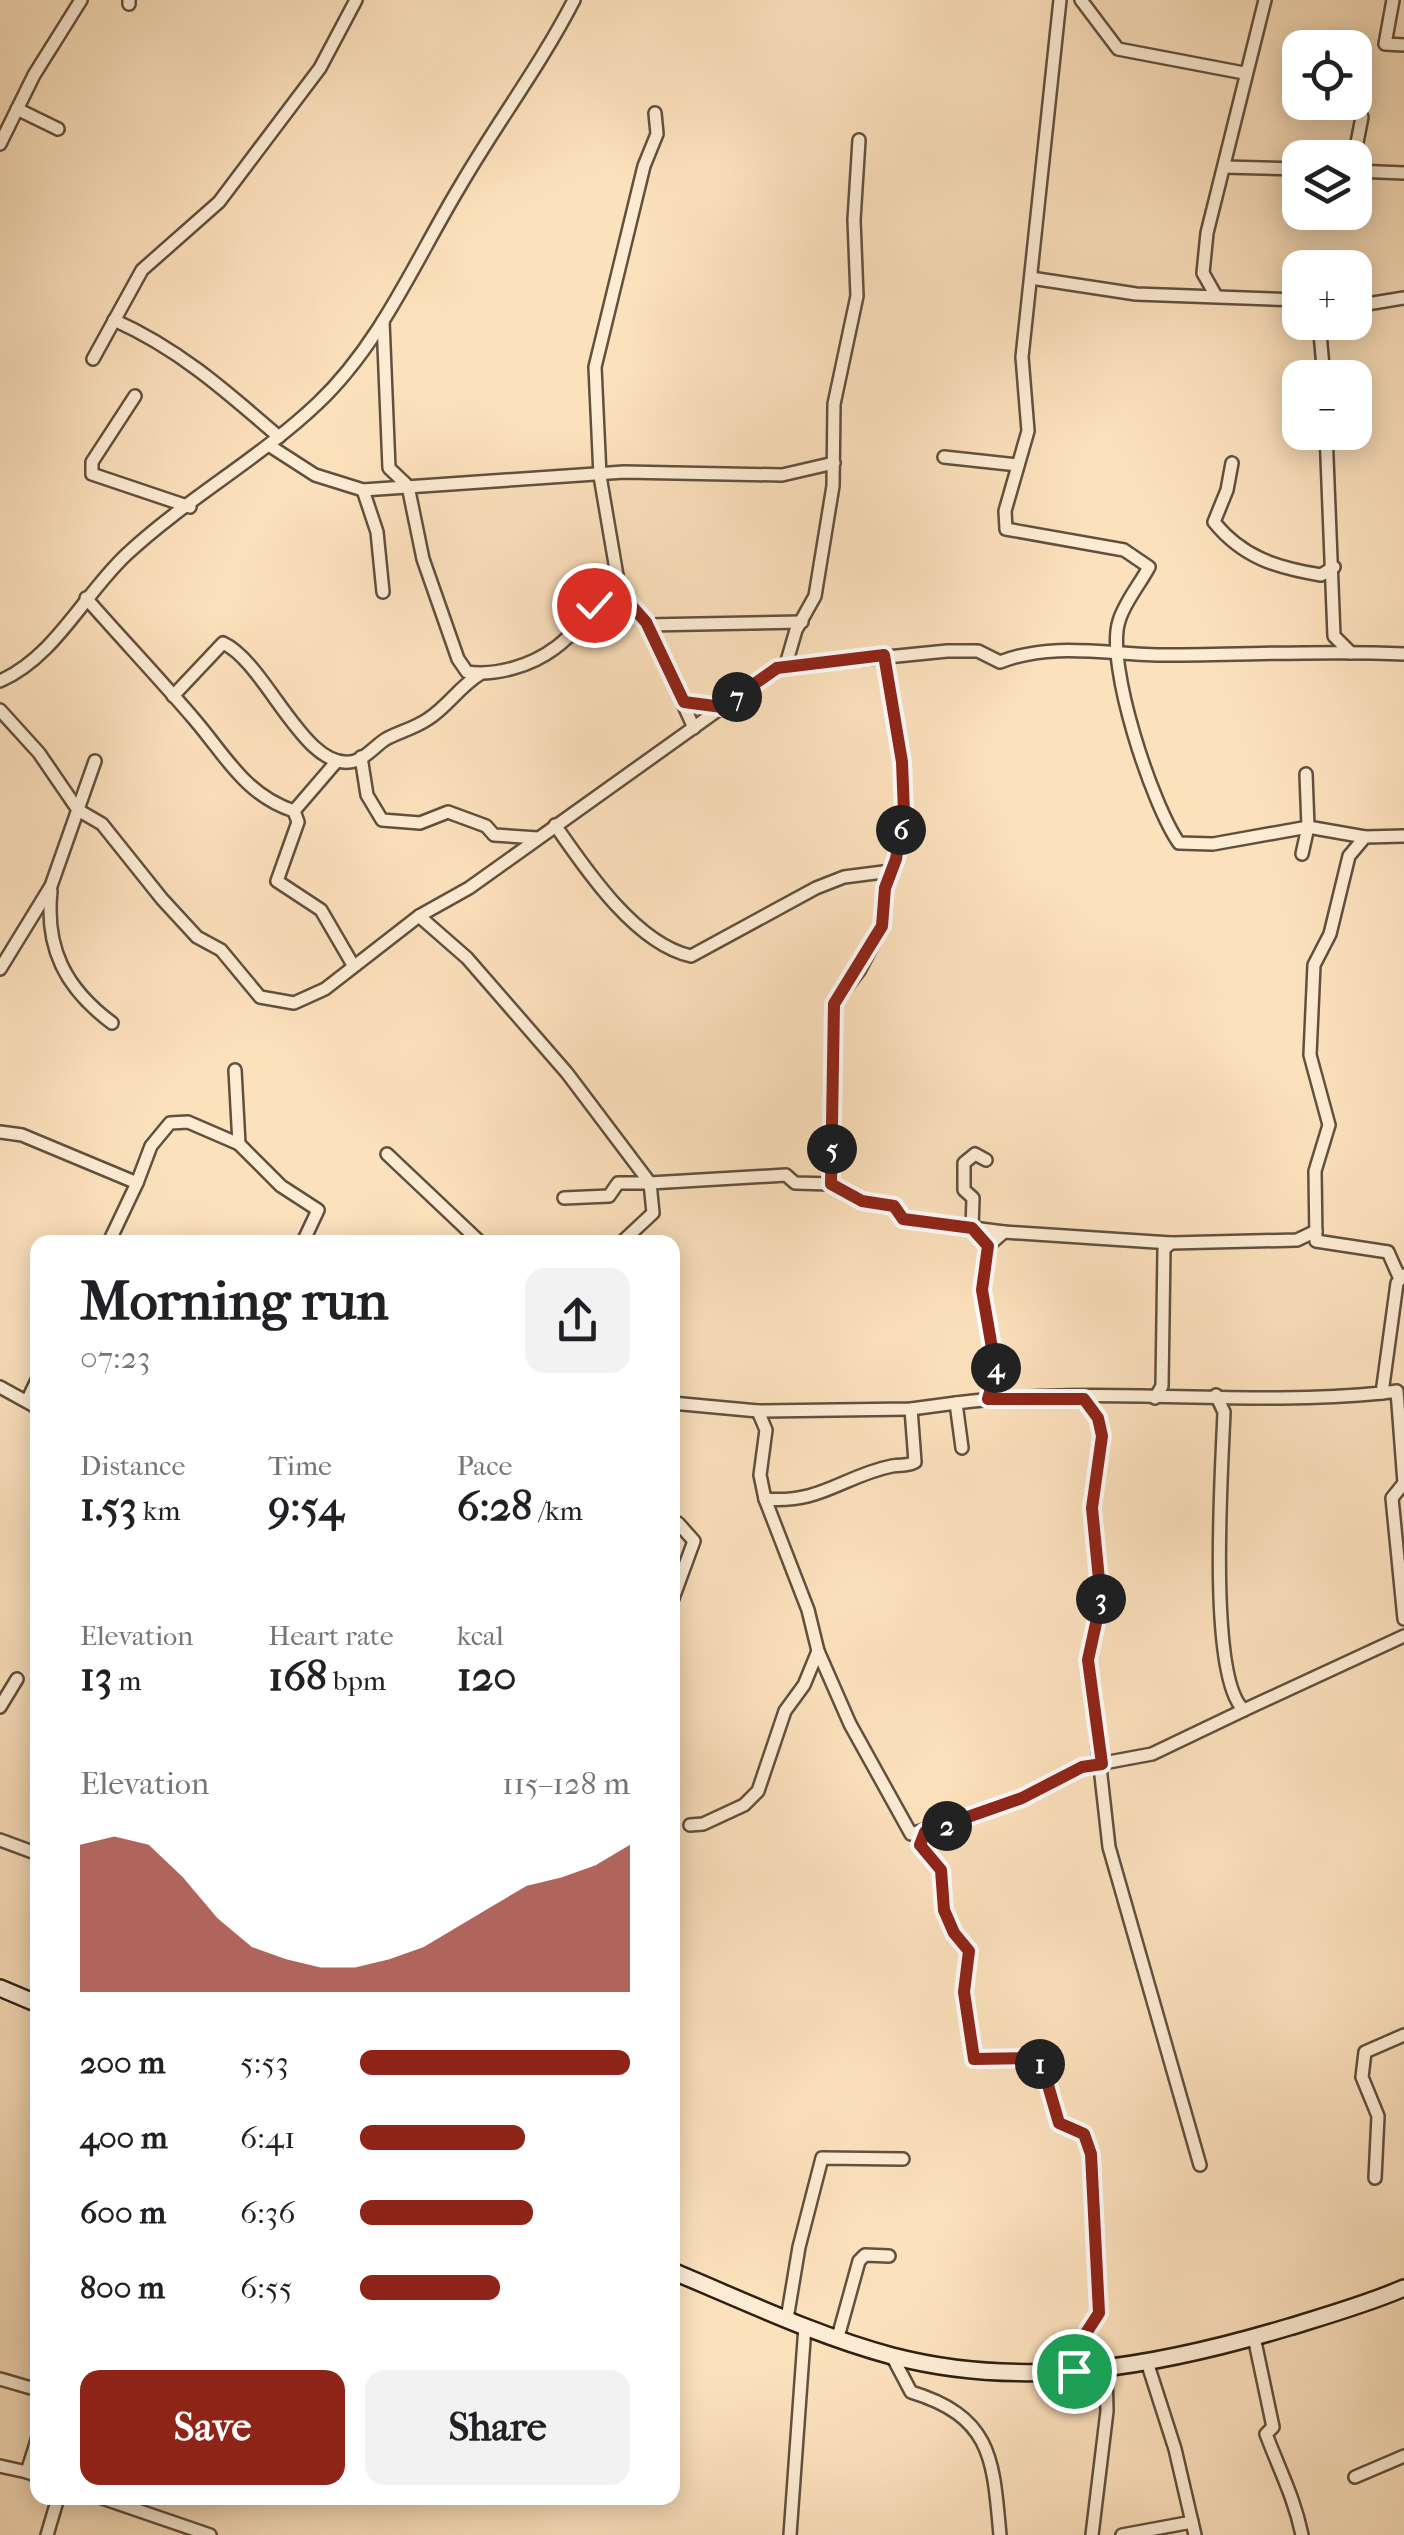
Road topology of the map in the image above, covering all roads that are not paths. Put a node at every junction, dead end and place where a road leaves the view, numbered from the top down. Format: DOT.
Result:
graph roads {
  1 [pos="81,0"];
  2 [pos="356,0"];
  3 [pos="574,0"];
  4 [pos="1060,0"];
  5 [pos="1081,0"];
  6 [pos="1264,0"];
  7 [pos="1393,0"];
  8 [pos="1404,44"];
  9 [pos="1244,72"];
  10 [pos="17,108"];
  11 [pos="655,114"];
  12 [pos="58,129"];
  13 [pos="860,140"];
  14 [pos="0,144"];
  15 [pos="1224,167"];
  16 [pos="1282,169"];
  17 [pos="1372,172"];
  18 [pos="1404,173"];
  19 [pos="1031,278"];
  20 [pos="1216,296"];
  21 [pos="1404,298"];
  22 [pos="1282,299"];
  23 [pos="1372,303"];
  24 [pos="383,319"];
  25 [pos="114,320"];
  26 [pos="93,359"];
  27 [pos="135,396"];
  28 [pos="275,442"];
  29 [pos="1327,450"];
  30 [pos="944,457"];
  31 [pos="834,463"];
  32 [pos="1232,463"];
  33 [pos="1018,465"];
  34 [pos="600,476"];
  35 [pos="408,486"];
  36 [pos="363,490"];
  37 [pos="190,506"];
  38 [pos="1334,566"];
  39 [pos="384,592"];
  40 [pos="620,593"];
  41 [pos="86,598"];
  42 [pos="802,622"];
  43 [pos="647,625"];
  44 [pos="1351,653"];
  45 [pos="1117,654"];
  46 [pos="1404,654"];
  47 [pos="884,655"];
  48 [pos="785,668"];
  49 [pos="480,674"];
  50 [pos="0,681"];
  51 [pos="173,696"];
  52 [pos="684,702"];
  53 [pos="722,707"];
  54 [pos="0,710"];
  55 [pos="694,728"];
  56 [pos="361,758"];
  57 [pos="95,761"];
  58 [pos="337,762"];
  59 [pos="1306,774"];
  60 [pos="78,810"];
  61 [pos="294,811"];
  62 [pos="556,825"];
  63 [pos="1308,828"];
  64 [pos="1404,836"];
  65 [pos="1365,837"];
  66 [pos="538,838"];
  67 [pos="1302,854"];
  68 [pos="891,871"];
  69 [pos="51,886"];
  70 [pos="419,916"];
  71 [pos="353,965"];
  72 [pos="0,968"];
  73 [pos="112,1022"];
  74 [pos="235,1070"];
  75 [pos="0,1132"];
  76 [pos="240,1144"];
  77 [pos="386,1154"];
  78 [pos="986,1160"];
  79 [pos="138,1183"];
  80 [pos="650,1183"];
  81 [pos="831,1184"];
  82 [pos="564,1198"];
  83 [pos="972,1228"];
  84 [pos="1316,1231"];
  85 [pos="1004,1232"];
  86 [pos="112,1235"];
  87 [pos="306,1235"];
  88 [pos="473,1235"];
  89 [pos="629,1235"];
  90 [pos="1171,1243"];
  91 [pos="988,1246"];
  92 [pos="1402,1277"];
  93 [pos="0,1387"];
  94 [pos="1382,1393"];
  95 [pos="1216,1395"];
  96 [pos="1154,1398"];
  97 [pos="988,1399"];
  98 [pos="1084,1399"];
  99 [pos="30,1403"];
  100 [pos="956,1403"];
  101 [pos="680,1404"];
  102 [pos="911,1409"];
  103 [pos="758,1411"];
  104 [pos="962,1448"];
  105 [pos="765,1499"];
  106 [pos="680,1526"];
  107 [pos="680,1579"];
  108 [pos="1404,1620"];
  109 [pos="1404,1636"];
  110 [pos="818,1651"];
  111 [pos="17,1680"];
  112 [pos="0,1708"];
  113 [pos="1244,1710"];
  114 [pos="1102,1764"];
  115 [pos="690,1825"];
  116 [pos="925,1832"];
  117 [pos="0,1840"];
  118 [pos="30,1851"];
  119 [pos="0,1988"];
  120 [pos="30,2001"];
  121 [pos="1404,2034"];
  122 [pos="903,2159"];
  123 [pos="1200,2165"];
  124 [pos="1375,2178"];
  125 [pos="889,2256"];
  126 [pos="680,2274"];
  127 [pos="1404,2288"];
  128 [pos="787,2319"];
  129 [pos="805,2326"];
  130 [pos="838,2337"];
  131 [pos="1254,2337"];
  132 [pos="892,2356"];
  133 [pos="1148,2365"];
  134 [pos="1106,2370"];
  135 [pos="1074,2371"];
  136 [pos="0,2379"];
  137 [pos="30,2388"];
  138 [pos="1404,2456"];
  139 [pos="0,2466"];
  140 [pos="30,2474"];
  141 [pos="1355,2477"];
  142 [pos="56,2505"];
  143 [pos="122,2505"];
  144 [pos="1193,2529"];
  145 [pos="203,2534"];
  146 [pos="47,2535"];
  147 [pos="790,2535"];
  148 [pos="1000,2535"];
  149 [pos="1092,2535"];
  150 [pos="1122,2535"];
  151 [pos="1302,2535"];
  1 -- 10 [label="street"];
  2 -- 25 [label="street"];
  3 -- 24 [label="street"];
  4 -- 19 [label="street"];
  5 -- 9 [label="street"];
  6 -- 9 [label="street"];
  7 -- 8 [label="street"];
  9 -- 15 [label="street"];
  10 -- 12 [label="street"];
  10 -- 14 [label="street"];
  11 -- 34 [label="street"];
  13 -- 31 [label="street"];
  15 -- 16 [label="street"];
  15 -- 20 [label="street"];
  17 -- 18 [label="street"];
  19 -- 20 [label="street"];
  19 -- 33 [label="street"];
  20 -- 22 [label="street"];
  21 -- 23 [label="street"];
  24 -- 28 [label="street"];
  24 -- 35 [label="street"];
  25 -- 26 [label="street"];
  25 -- 28 [label="street"];
  27 -- 37 [label="street"];
  28 -- 36 [label="street"];
  28 -- 37 [label="street"];
  29 -- 38 [label="street"];
  30 -- 33 [label="street"];
  31 -- 34 [label="street"];
  31 -- 42 [label="street"];
  32 -- 38 [label="street"];
  33 -- 45 [label="street"];
  34 -- 35 [label="street"];
  34 -- 40 [label="street"];
  35 -- 36 [label="street"];
  35 -- 49 [label="street"];
  36 -- 39 [label="street"];
  37 -- 41 [label="street"];
  38 -- 44 [label="street"];
  40 -- 43 [label="street"];
  40 -- 49 [label="street"];
  41 -- 50 [label="street"];
  41 -- 51 [label="street"];
  42 -- 43 [label="street"];
  42 -- 48 [label="street"];
  43 -- 52 [label="street"];
  44 -- 45 [label="street"];
  44 -- 46 [label="street"];
  45 -- 47 [label="street"];
  45 -- 63 [label="street"];
  47 -- 48 [label="street"];
  47 -- 68 [label="street"];
  48 -- 53 [label="street"];
  49 -- 56 [label="street"];
  51 -- 58 [label="street"];
  51 -- 61 [label="street"];
  52 -- 53 [label="street"];
  52 -- 55 [label="street"];
  53 -- 55 [label="street"];
  54 -- 60 [label="street"];
  55 -- 62 [label="street"];
  56 -- 58 [label="street"];
  56 -- 66 [label="street"];
  57 -- 60 [label="street"];
  58 -- 61 [label="street"];
  59 -- 63 [label="street"];
  60 -- 69 [label="street"];
  60 -- 71 [label="street"];
  61 -- 71 [label="street"];
  62 -- 66 [label="street"];
  62 -- 68 [label="street"];
  63 -- 65 [label="street"];
  63 -- 67 [label="street"];
  64 -- 65 [label="street"];
  65 -- 84 [label="street"];
  66 -- 70 [label="street"];
  68 -- 81 [label="street"];
  69 -- 72 [label="street"];
  69 -- 73 [label="street"];
  70 -- 71 [label="street"];
  70 -- 80 [label="street"];
  74 -- 76 [label="street"];
  75 -- 79 [label="street"];
  76 -- 79 [label="street"];
  76 -- 87 [label="street"];
  77 -- 88 [label="street"];
  78 -- 83 [label="street"];
  79 -- 86 [label="street"];
  80 -- 81 [label="street"];
  80 -- 82 [label="street"];
  80 -- 89 [label="street"];
  81 -- 83 [label="street"];
  83 -- 85 [label="street"];
  83 -- 91 [label="street"];
  84 -- 90 [label="street"];
  84 -- 92 [label="street"];
  85 -- 90 [label="street"];
  85 -- 91 [label="street"];
  90 -- 96 [label="street"];
  91 -- 97 [label="street"];
  92 -- 94 [label="street"];
  93 -- 99 [label="street"];
  94 -- 95 [label="street"];
  94 -- 108 [label="street"];
  95 -- 96 [label="street"];
  95 -- 113 [label="street"];
  96 -- 98 [label="street"];
  97 -- 98 [label="street"];
  97 -- 100 [label="street"];
  98 -- 114 [label="street"];
  100 -- 102 [label="street"];
  100 -- 104 [label="street"];
  101 -- 103 [label="street"];
  102 -- 103 [label="street"];
  102 -- 105 [label="street"];
  103 -- 105 [label="street"];
  105 -- 110 [label="street"];
  106 -- 107 [label="street"];
  109 -- 113 [label="street"];
  110 -- 115 [label="street"];
  110 -- 116 [label="street"];
  111 -- 112 [label="street"];
  113 -- 114 [label="street"];
  114 -- 116 [label="street"];
  114 -- 123 [label="street"];
  116 -- 135 [label="street"];
  117 -- 118 [label="street"];
  119 -- 120 [label="street"];
  121 -- 124 [label="street"];
  122 -- 128 [label="street"];
  125 -- 130 [label="street"];
  126 -- 128 [label="street"];
  127 -- 131 [label="street"];
  128 -- 129 [label="street"];
  129 -- 130 [label="street"];
  129 -- 147 [label="street"];
  130 -- 132 [label="street"];
  131 -- 133 [label="street"];
  131 -- 151 [label="street"];
  132 -- 135 [label="street"];
  132 -- 148 [label="street"];
  133 -- 134 [label="street"];
  133 -- 144 [label="street"];
  134 -- 135 [label="street"];
  134 -- 149 [label="street"];
  136 -- 137 [label="street"];
  138 -- 141 [label="street"];
  139 -- 140 [label="street"];
  142 -- 146 [label="street"];
  143 -- 145 [label="street"];
  144 -- 150 [label="street"];
}
